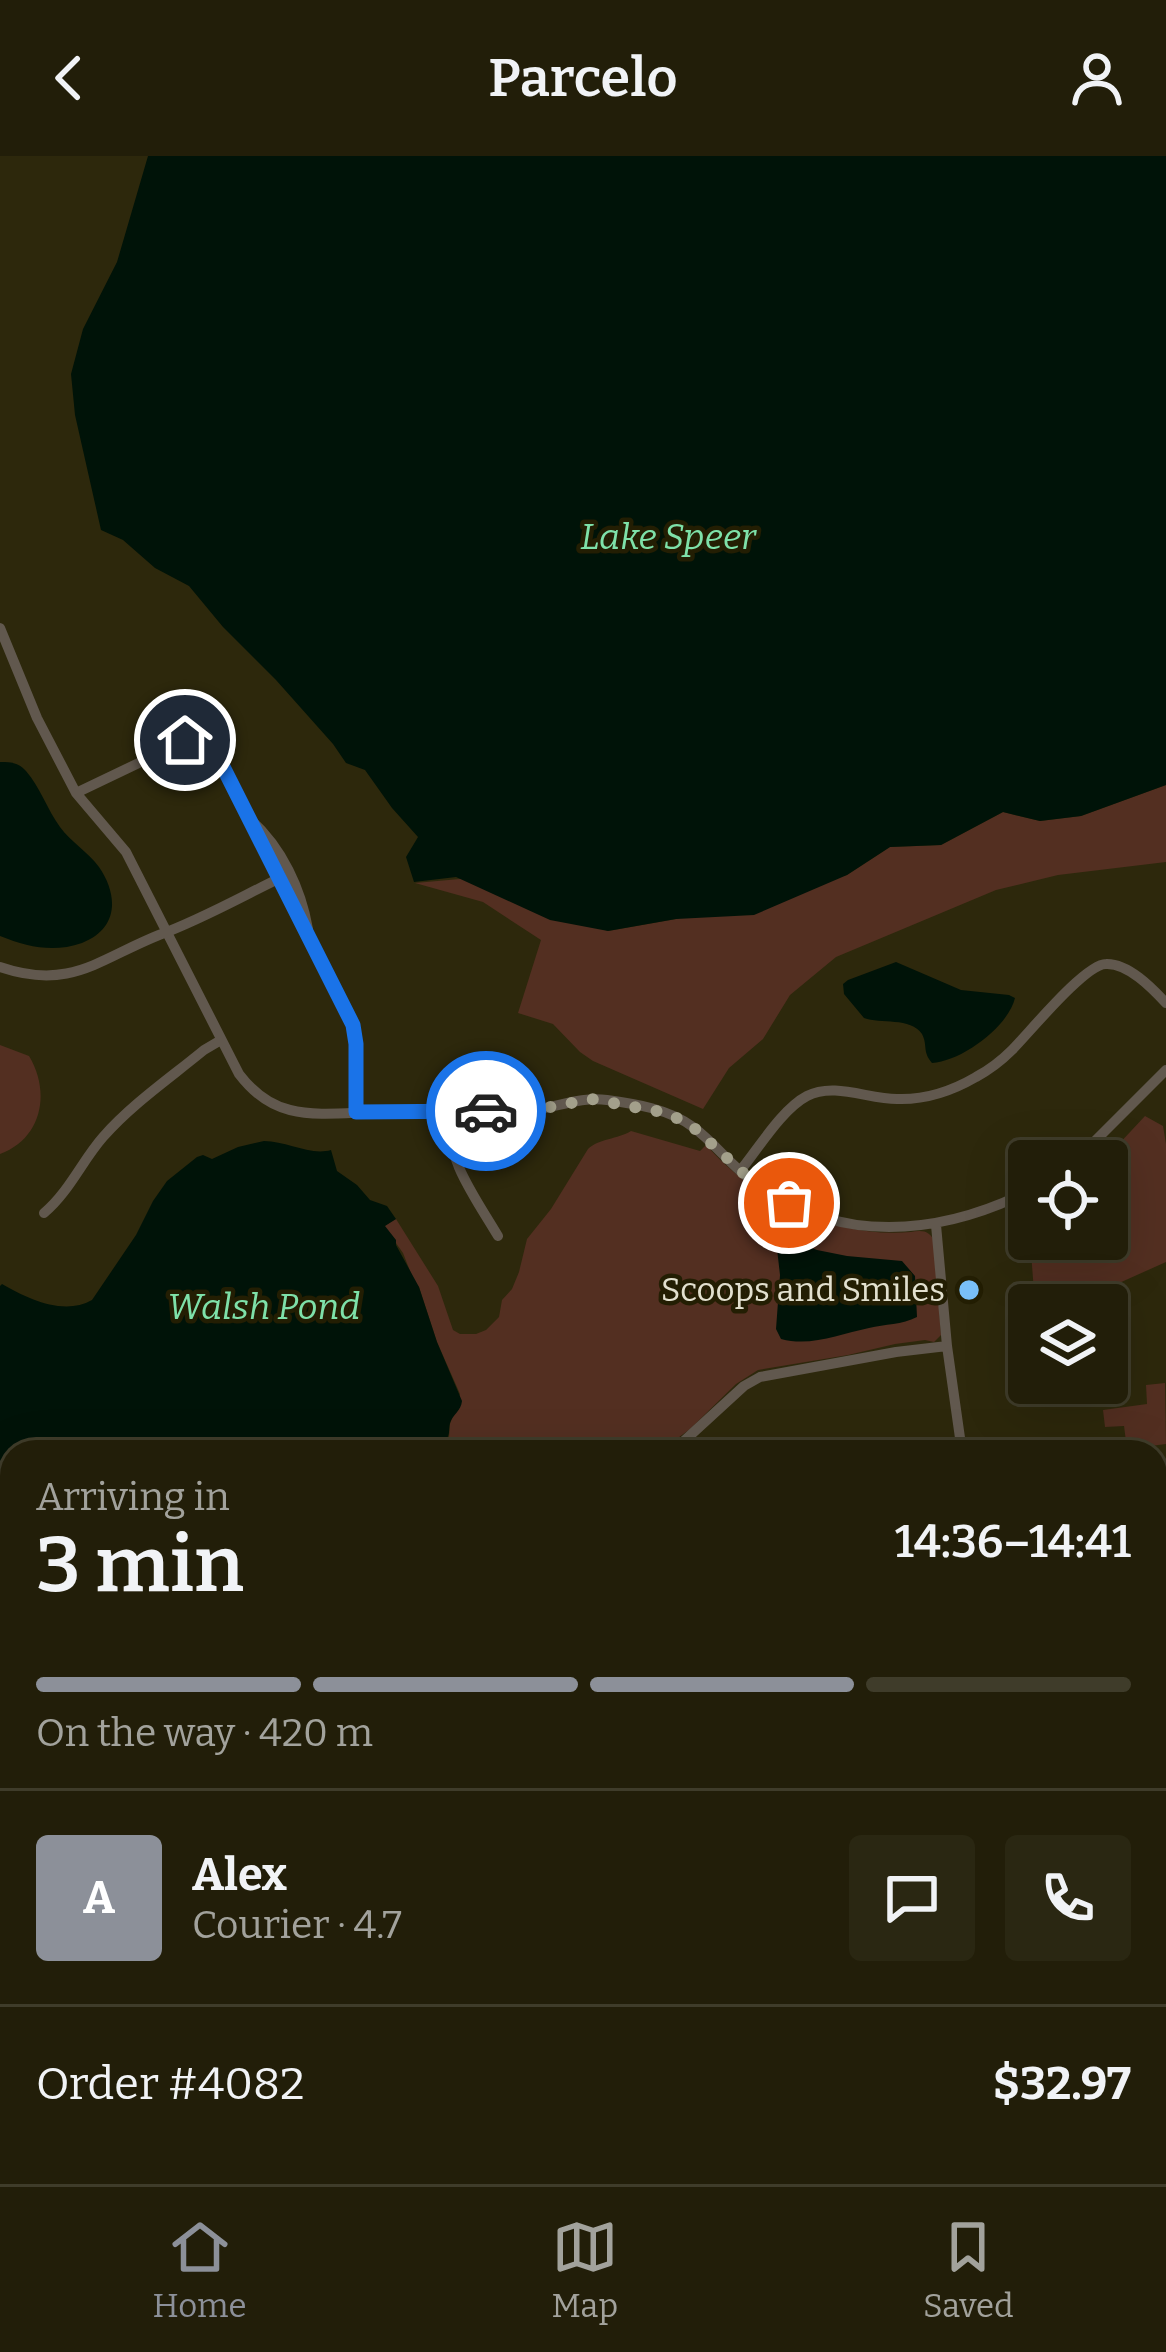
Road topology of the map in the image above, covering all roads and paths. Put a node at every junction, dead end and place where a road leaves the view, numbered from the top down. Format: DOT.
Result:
graph roads {
  1 [pos="0,628"];
  2 [pos="76,794"];
  3 [pos="249,818"];
  4 [pos="278,879"];
  5 [pos="167,933"];
  6 [pos="309,937"];
  7 [pos="0,967"];
  8 [pos="1166,1003"];
  9 [pos="221,1040"];
  10 [pos="1166,1070"];
  11 [pos="356,1112"];
  12 [pos="446,1112"];
  13 [pos="1096,1140"];
  14 [pos="740,1171"];
  15 [pos="1008,1200"];
  16 [pos="44,1213"];
  17 [pos="936,1225"];
  18 [pos="498,1236"];
  19 [pos="947,1346"];
  20 [pos="692,1440"];
  21 [pos="960,1440"];
  1 -- 2 [label="street"];
  2 -- 3 [label="street"];
  2 -- 5 [label="street"];
  3 -- 4 [label="street"];
  3 -- 6 [label="street"];
  4 -- 5 [label="street"];
  4 -- 6 [label="street"];
  5 -- 7 [label="street"];
  5 -- 9 [label="street"];
  6 -- 11 [label="street"];
  8 -- 14 [label="street"];
  9 -- 11 [label="street"];
  9 -- 16 [label="street"];
  10 -- 13 [label="street"];
  11 -- 12 [label="street"];
  12 -- 14 [label="street"];
  12 -- 18 [label="street"];
  14 -- 17 [label="street"];
  15 -- 17 [label="street"];
  17 -- 19 [label="street"];
  19 -- 20 [label="street"];
  19 -- 21 [label="street"];
}
